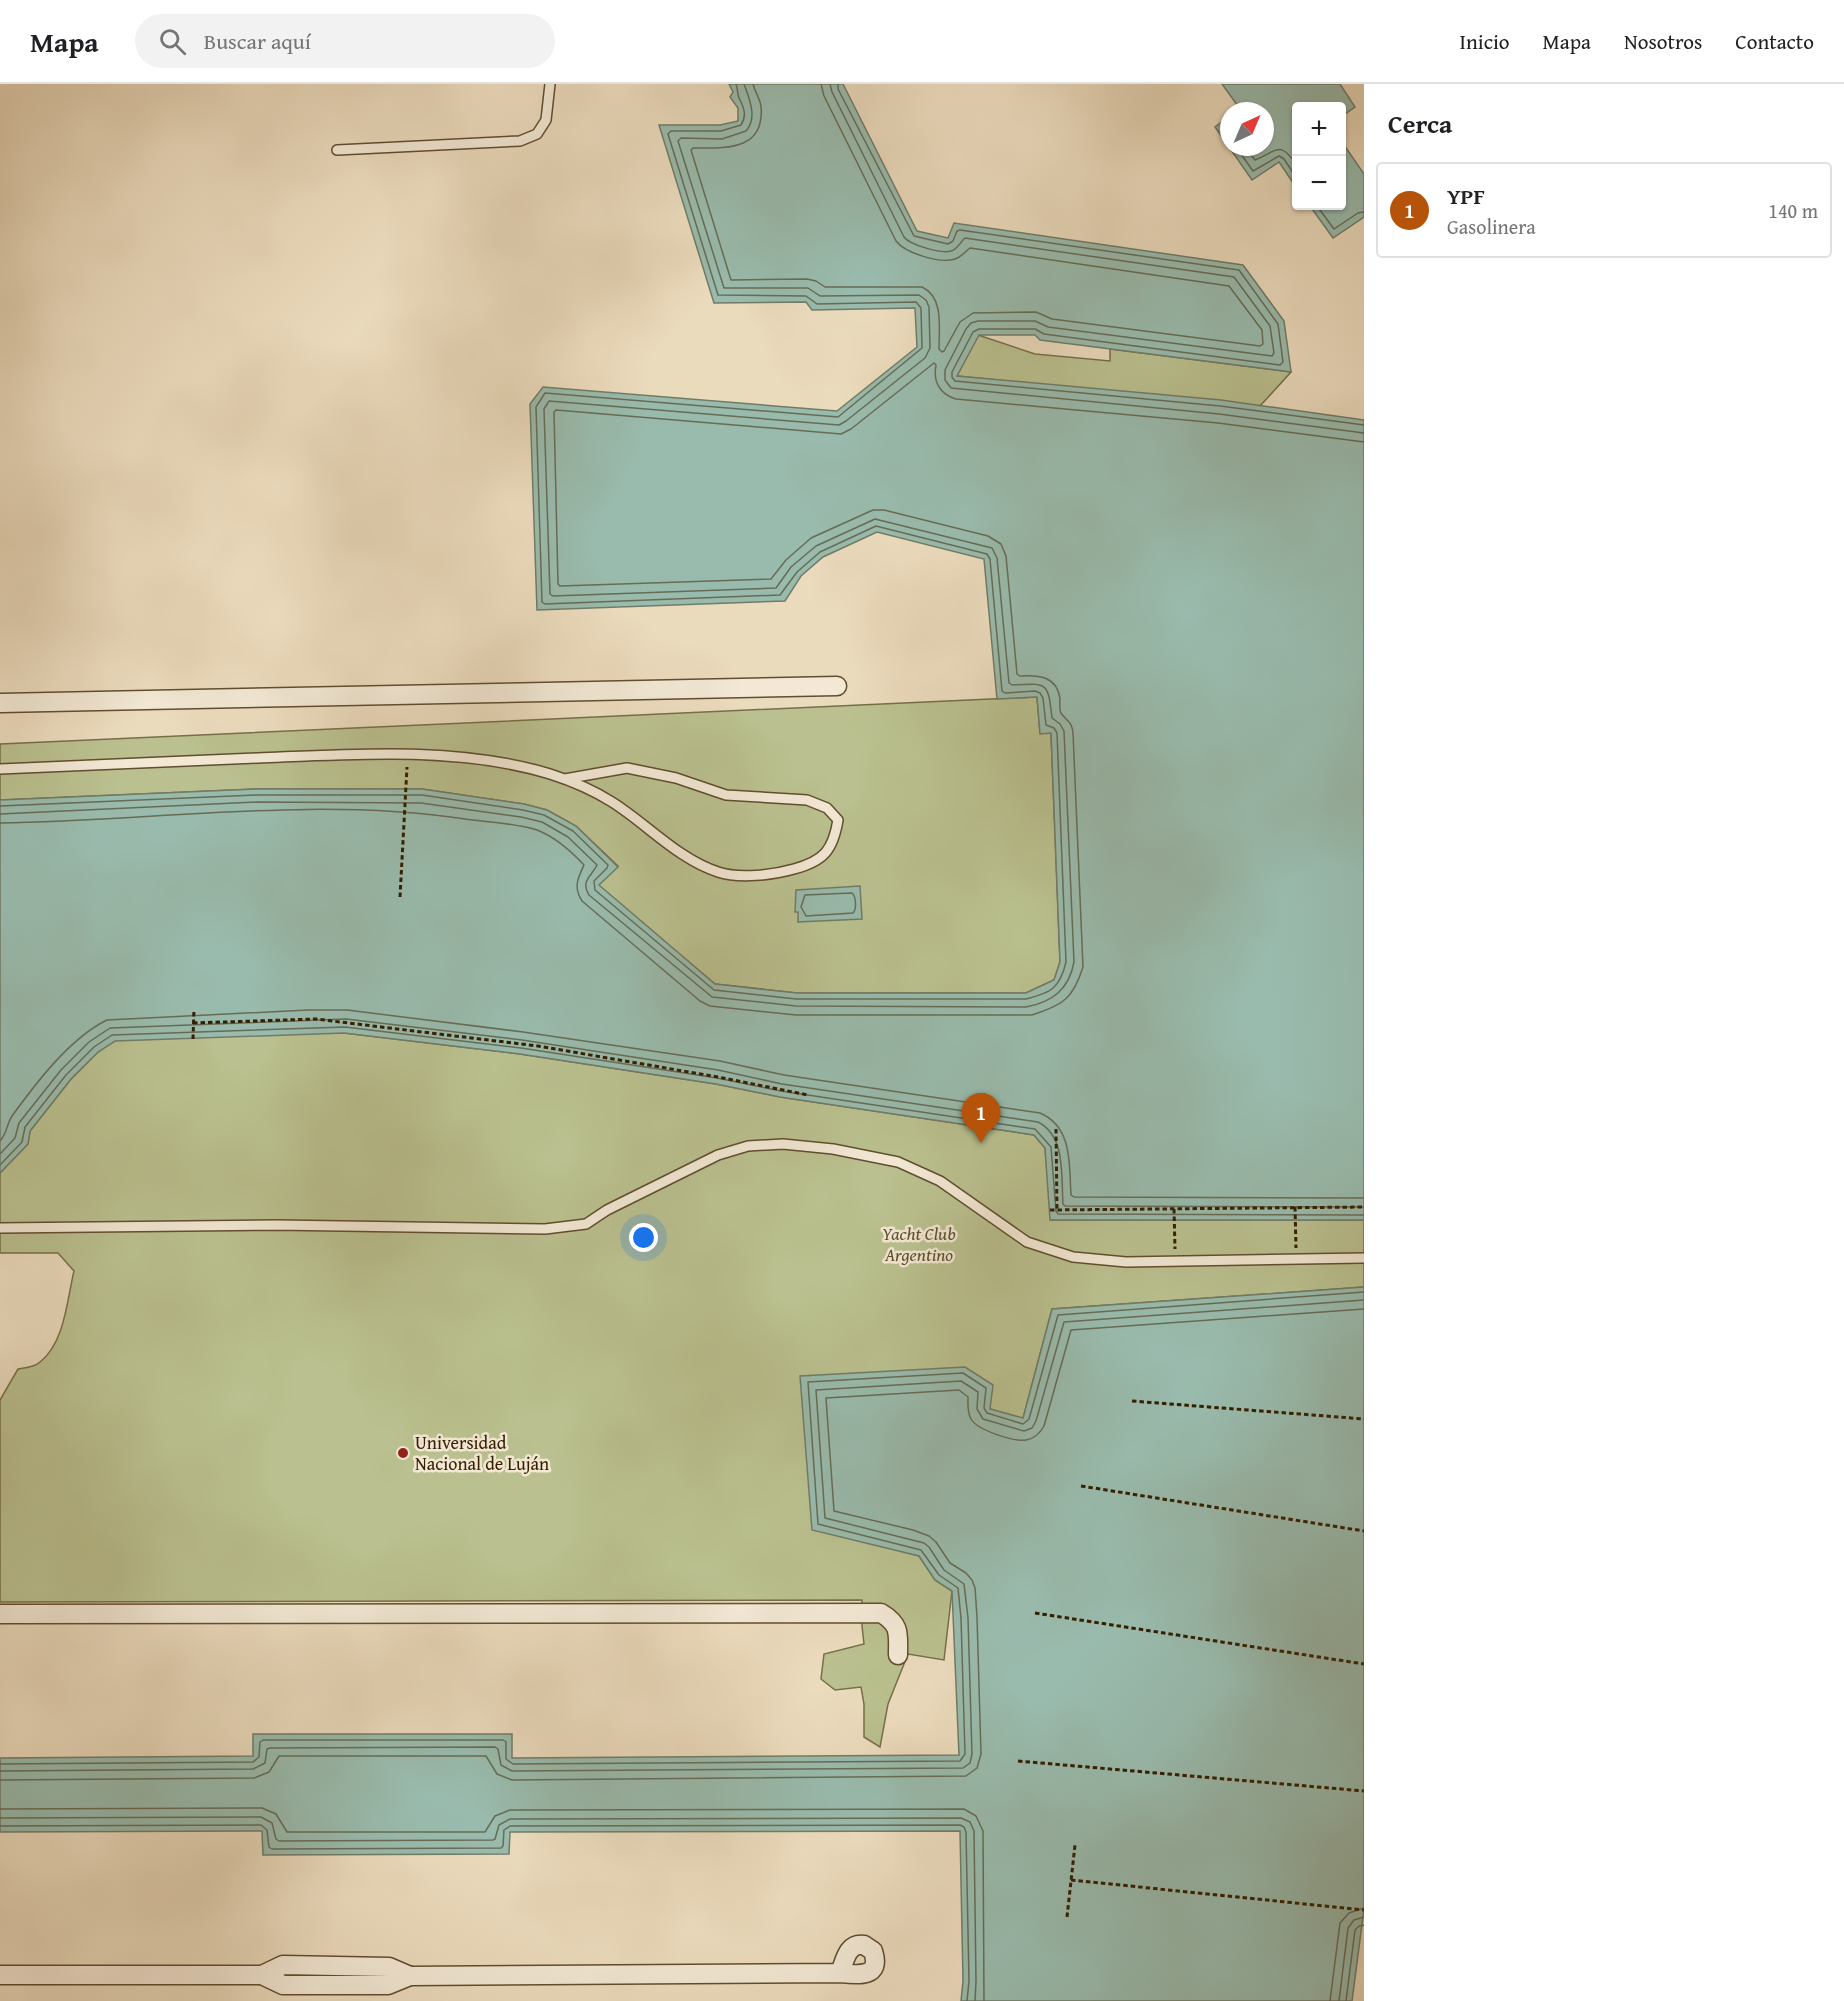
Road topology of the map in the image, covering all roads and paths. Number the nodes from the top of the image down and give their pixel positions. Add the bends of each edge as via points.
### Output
1 (550, 84) edge
2 (338, 150) dead end
3 (837, 686) dead end
4 (0, 703) edge
5 (407, 756) junction
6 (0, 769) edge
7 (566, 779) junction
8 (399, 897) dead end
9 (194, 1009) dead end
10 (193, 1023) junction
11 (193, 1039) dead end
12 (808, 1095) dead end
13 (1056, 1129) dead end
14 (1295, 1207) junction
15 (1364, 1207) edge
16 (1174, 1209) junction
17 (1050, 1210) dead end
18 (1057, 1210) junction
19 (0, 1228) edge
20 (1364, 1258) edge
21 (1296, 1259) junction
22 (1176, 1261) junction
23 (1132, 1401) dead end
24 (1364, 1419) edge
25 (1081, 1486) dead end
26 (1364, 1531) edge
27 (1035, 1613) dead end
28 (0, 1614) edge
29 (898, 1655) dead end
30 (1364, 1664) edge
31 (1018, 1761) dead end
32 (1364, 1791) edge
33 (1075, 1845) dead end
34 (1071, 1880) junction
35 (1364, 1910) edge
36 (1067, 1917) dead end
37 (840, 1973) dead end
38 (0, 1975) edge

1 - 2 lane via 546,120 537,134 519,141
3 - 4 street
5 - 6 lane via 348,754
5 - 7 lane via 487,759
5 - 8 path
7 - 7 lane via 613,802 681,853 720,873 774,874 801,867 820,859 834,841 838,820 827,808 807,800 726,795 676,778 627,768
9 - 10 path
10 - 11 path
10 - 12 path via 316,1019 538,1046
13 - 18 path
14 - 15 path
14 - 16 path
14 - 21 path
16 - 18 path
16 - 22 path
17 - 18 path
19 - 22 lane via 275,1225 545,1229 586,1224 718,1155 748,1146 783,1144 898,1162 940,1180 1010,1232 1052,1251 1098,1261
20 - 21 lane
21 - 22 lane
23 - 24 path
25 - 26 path
27 - 30 path
28 - 29 street via 881,1613 897,1628
31 - 32 path
33 - 34 path
34 - 35 path
34 - 36 path
37 - 38 street via 410,1976 389,1967 283,1965 262,1975

